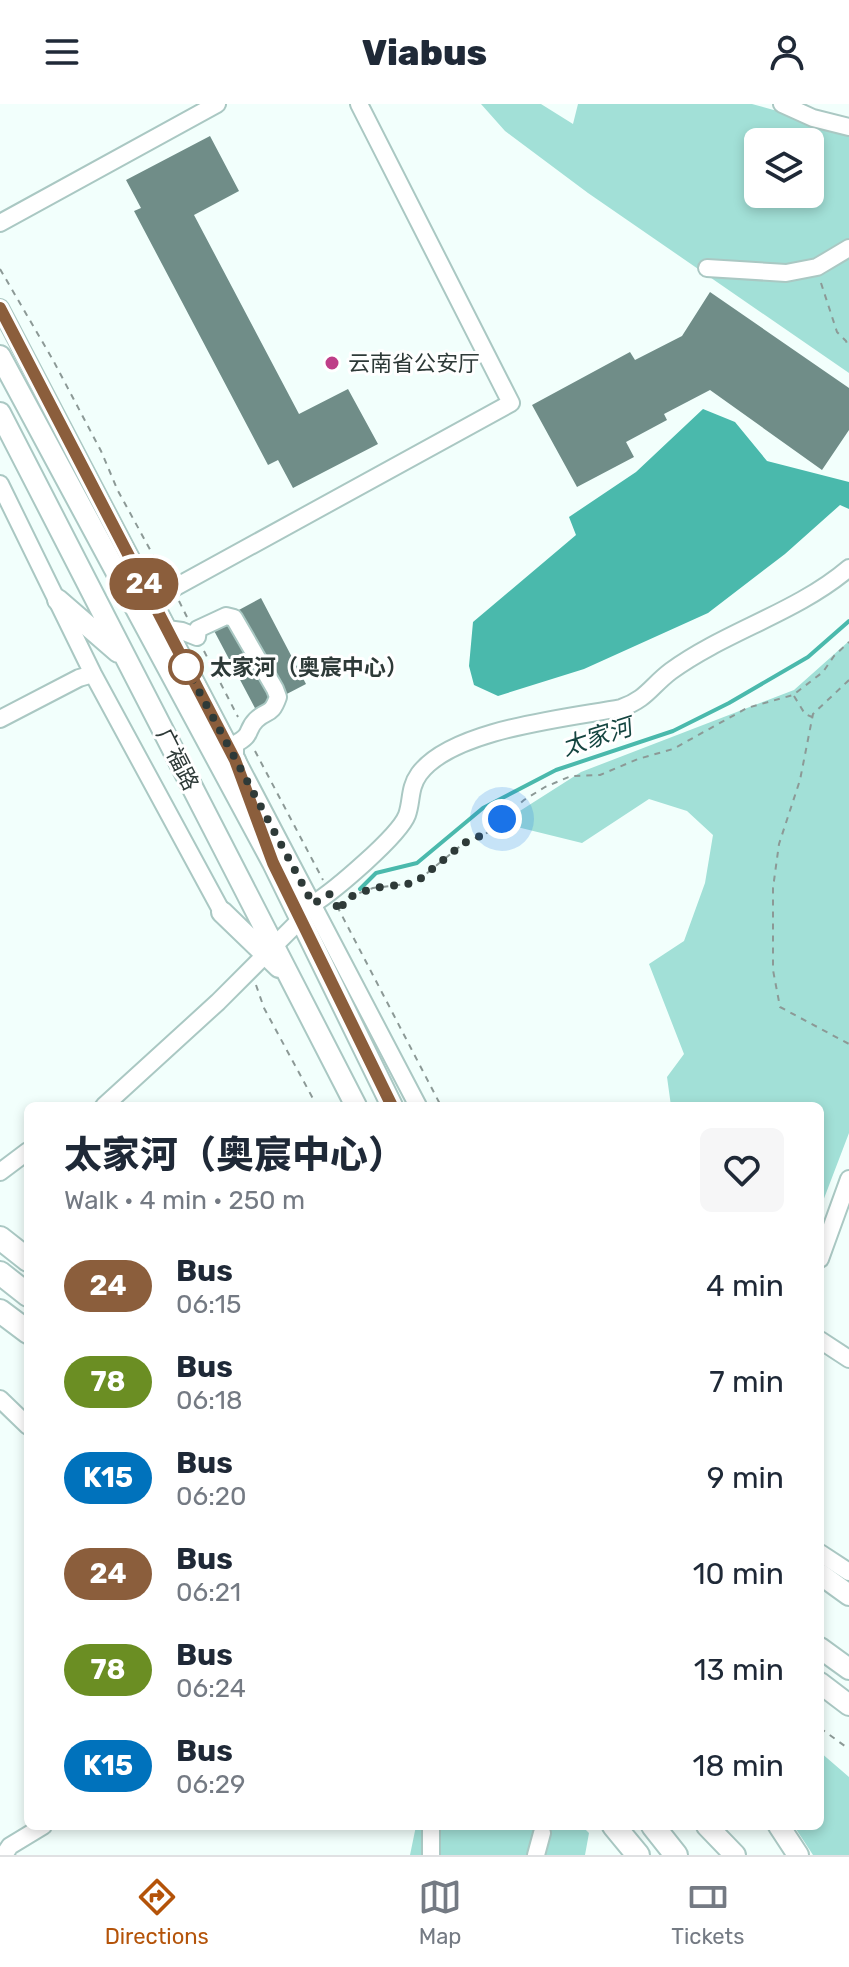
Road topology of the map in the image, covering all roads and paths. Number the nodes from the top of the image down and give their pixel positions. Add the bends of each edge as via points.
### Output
1 (217, 104) edge
2 (359, 104) edge
3 (782, 104) edge
4 (849, 127) edge
5 (0, 223) edge
6 (849, 248) edge
7 (817, 267) junction
8 (707, 268) dead end
9 (0, 269) edge
10 (0, 308) edge
11 (849, 348) edge
12 (0, 356) edge
13 (0, 413) edge
14 (0, 484) edge
15 (849, 568) edge
16 (173, 590) junction
17 (58, 600) junction
18 (152, 600) junction
19 (167, 629) junction
20 (197, 637) junction
21 (849, 642) edge
22 (127, 660) junction
23 (93, 674) junction
24 (849, 680) edge
25 (793, 695) junction
26 (812, 717) junction
27 (0, 719) edge
28 (248, 737) junction
29 (235, 760) junction
30 (273, 863) junction
31 (330, 894) junction
32 (222, 912) joint
33 (307, 912) junction
34 (340, 912) junction
35 (270, 950) junction
36 (250, 971) junction
37 (849, 1044) edge
38 (380, 1083) junction
39 (108, 1102) edge
40 (315, 1102) edge
41 (354, 1102) edge
42 (390, 1102) edge
43 (399, 1102) edge
44 (416, 1102) edge
45 (439, 1102) edge
46 (24, 1154) edge
47 (0, 1172) edge
48 (849, 1179) edge
49 (0, 1238) edge
50 (824, 1248) edge
51 (24, 1257) edge
52 (0, 1273) edge
53 (24, 1292) edge
54 (0, 1311) edge
55 (24, 1329) edge
56 (824, 1343) edge
57 (849, 1359) edge
58 (0, 1399) edge
59 (24, 1422) edge
60 (824, 1556) edge
61 (849, 1572) edge
62 (824, 1577) edge
63 (849, 1595) edge
64 (824, 1651) edge
65 (849, 1669) edge
66 (824, 1686) edge
67 (849, 1705) edge
68 (824, 1731) edge
69 (849, 1749) edge
70 (36, 1830) edge
71 (431, 1830) edge
72 (617, 1830) edge
73 (656, 1830) edge
74 (711, 1830) edge
75 (782, 1830) edge
76 (542, 1833) dead end
77 (4, 1855) edge
78 (431, 1855) edge
79 (536, 1855) edge
80 (638, 1855) edge
81 (676, 1855) edge
82 (735, 1855) edge
83 (798, 1855) edge

1 - 5 street
2 - 16 street via 511,403
3 - 4 street
6 - 7 street
7 - 8 street via 786,273
7 - 11 path via 827,310
9 - 16 path
10 - 18 street
12 - 30 main road, 广福路
13 - 22 main road, 广福路
14 - 17 street
15 - 31 street via 670,672 638,702 485,735 439,755 419,774 397,830
16 - 18 street
16 - 20 path
17 - 22 main road
17 - 23 street
18 - 19 street
19 - 20 street
19 - 29 street
20 - 28 path
20 - 28 street via 198,629 226,616 234,618 275,689 275,706 256,720
21 - 25 path
22 - 35 main road, 广福路
23 - 27 street
23 - 32 street
24 - 26 path
25 - 26 path
25 - 34 path via 747,708 673,749 600,775 571,776 545,787 496,829 464,843 415,883 373,888 345,899
26 - 37 path via 774,870 773,970 780,1007
28 - 29 street via 235,744
28 - 31 path
29 - 30 main road
29 - 33 street
30 - 33 main road, 广福路
31 - 33 street
31 - 34 path
32 - 35 main road
33 - 35 street
33 - 38 main road, 广福路
33 - 44 street
34 - 45 path
35 - 36 street
35 - 41 main road, 广福路 via 292,980
36 - 39 street
36 - 40 path
38 - 42 main road, 广福路
38 - 43 main road
46 - 47 street
48 - 50 street
49 - 51 highway
52 - 53 highway
54 - 55 highway
56 - 57 street
58 - 59 street
60 - 61 street
62 - 63 main road
64 - 65 main road
66 - 67 main road
68 - 69 path
70 - 77 street
71 - 78 street
72 - 80 highway
73 - 81 highway
74 - 82 main road
75 - 83 main road
76 - 79 street

